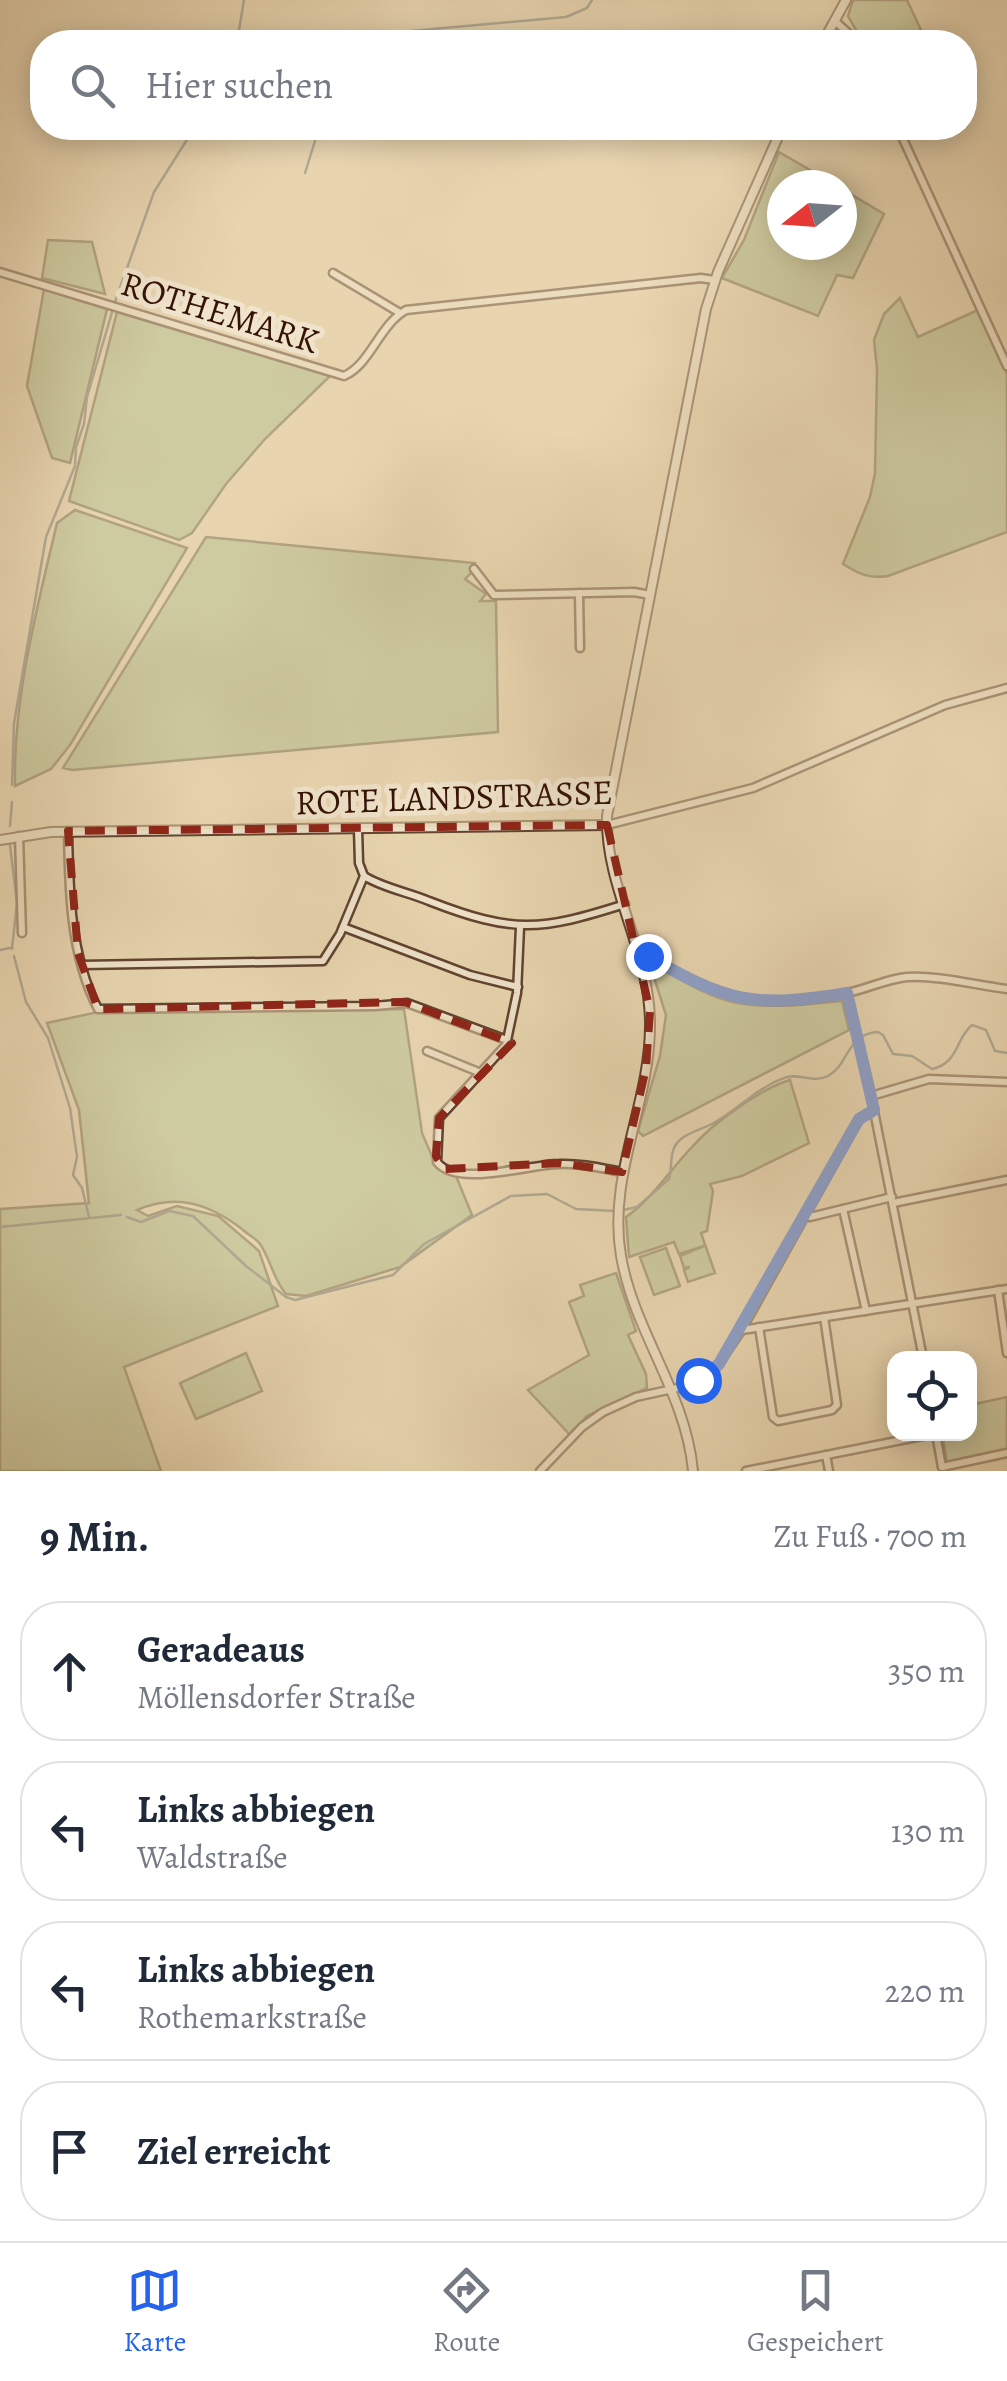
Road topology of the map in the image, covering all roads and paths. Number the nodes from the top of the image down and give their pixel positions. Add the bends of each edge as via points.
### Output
1 (846, 0) edge
2 (835, 20) junction
3 (830, 30) edge
4 (845, 30) edge
5 (777, 140) edge
6 (903, 140) edge
7 (0, 272) edge
8 (333, 273) dead end
9 (714, 280) junction
10 (400, 312) junction
11 (1007, 366) edge
12 (474, 569) dead end
13 (579, 593) junction
14 (650, 595) junction
15 (580, 648) dead end
16 (1007, 688) edge
17 (607, 825) junction
18 (358, 829) junction
19 (68, 832) junction
20 (19, 835) junction
21 (0, 840) edge
22 (364, 876) junction
23 (625, 904) junction
24 (342, 927) junction
25 (520, 927) junction
26 (22, 933) dead end
27 (648, 956) dead end
28 (82, 965) junction
29 (518, 987) junction
30 (1007, 989) edge
31 (847, 993) junction
32 (507, 1040) junction
33 (426, 1051) dead end
34 (481, 1074) junction
35 (1007, 1082) edge
36 (871, 1096) junction
37 (874, 1110) junction
38 (622, 1172) junction
39 (1007, 1180) edge
40 (893, 1200) junction
41 (843, 1209) junction
42 (804, 1215) junction
43 (1002, 1290) edge
44 (914, 1304) junction
45 (866, 1310) junction
46 (824, 1317) junction
47 (759, 1327) junction
48 (740, 1330) junction
49 (922, 1351) edge
50 (1007, 1353) edge
51 (672, 1388) junction
52 (898, 1441) edge
53 (936, 1441) edge
54 (1007, 1453) edge
55 (826, 1455) junction
56 (943, 1469) edge
57 (540, 1471) edge
58 (693, 1471) edge
59 (746, 1471) edge
60 (829, 1471) edge

1 - 2 street
2 - 3 street
2 - 4 street
5 - 9 street
6 - 11 street
7 - 10 street, ROTHEMARK via 344,376
8 - 10 street, ROTHEMARK
9 - 10 street
9 - 14 street
12 - 13 street via 494,596
13 - 14 street
13 - 15 street
14 - 17 street
16 - 17 street, ROTE LANDSTRASSE via 954,701 753,788
17 - 18 street, ROTE LANDSTRASSE
17 - 23 street
18 - 19 street, ROTE LANDSTRASSE
18 - 22 street
19 - 20 street, ROTE LANDSTRASSE
19 - 28 street via 69,891
20 - 21 street, ROTE LANDSTRASSE
20 - 26 street
22 - 24 street
22 - 25 street
23 - 25 street via 571,921
23 - 38 street via 650,1023
24 - 28 street via 320,962
24 - 29 street
25 - 29 street
27 - 31 street via 695,984 741,999
28 - 32 street via 98,1008 402,1002
29 - 32 street
30 - 31 street via 911,977
31 - 36 street
32 - 34 street
33 - 34 street
34 - 38 street via 437,1122 437,1162 444,1170 506,1172 560,1164
35 - 36 street via 929,1079
36 - 37 street
37 - 40 street
37 - 42 street via 859,1119
38 - 51 street via 620,1250 630,1292
39 - 40 street
40 - 41 street
40 - 44 street
41 - 42 street
41 - 45 street
42 - 48 street
43 - 44 street
43 - 50 street
44 - 45 street
44 - 49 street
45 - 46 street
46 - 47 street
46 - 47 street via 837,1405 778,1421
47 - 48 street
48 - 51 street via 713,1372
51 - 57 street via 603,1412
51 - 58 street
52 - 55 street
53 - 56 street
54 - 56 street
55 - 59 street
55 - 60 street

